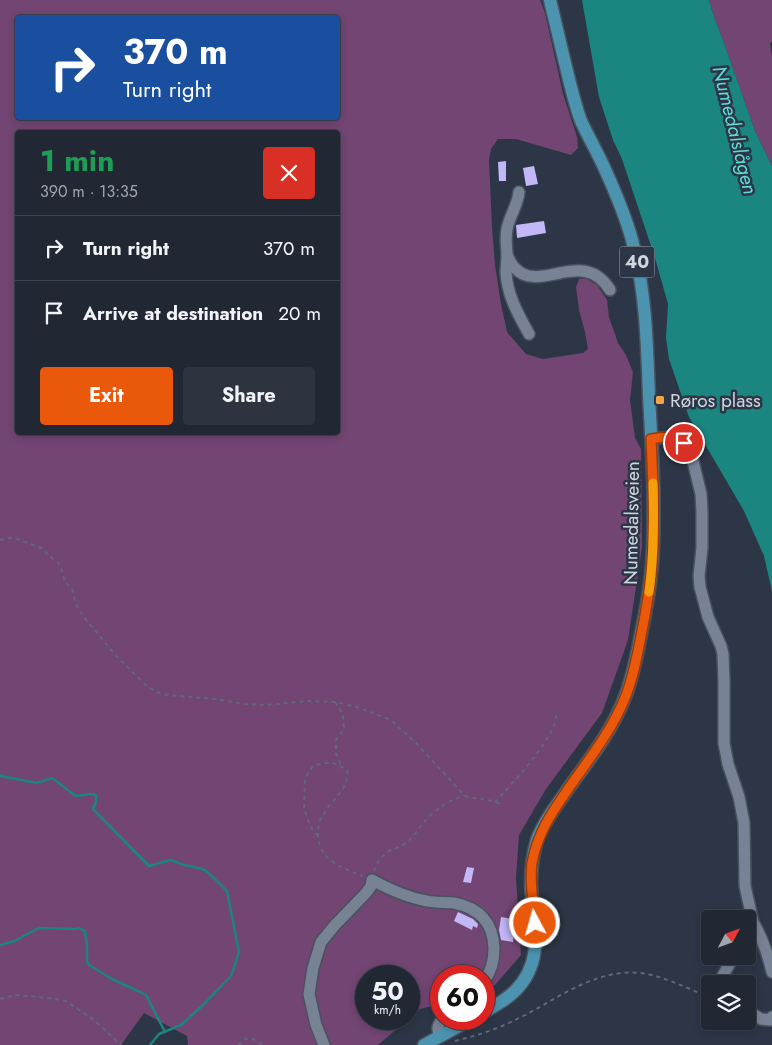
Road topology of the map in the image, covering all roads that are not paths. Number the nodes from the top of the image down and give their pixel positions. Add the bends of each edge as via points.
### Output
1 (550, 0) edge
2 (519, 192) dead end
3 (507, 254) junction
4 (610, 290) dead end
5 (529, 334) dead end
6 (651, 439) junction
7 (750, 910) edge
8 (756, 929) edge
9 (492, 965) edge
10 (772, 972) edge
11 (495, 1005) edge
12 (756, 1016) edge
13 (772, 1017) edge
14 (437, 1030) edge
15 (451, 1030) edge
16 (440, 1036) junction
17 (324, 1045) edge
18 (424, 1045) edge

1 - 6 main road, Numedalsveien / 40 via 577,109 618,200 638,262 645,323
2 - 3 street via 507,227
3 - 4 street via 521,274 542,277 581,271 598,277
3 - 5 street via 507,284
6 - 7 street via 670,437 684,443 693,461 701,494 700,587 723,654 724,744 744,823 745,886
6 - 11 main road, Numedalsveien / 40 via 652,564 632,678 609,730 538,837 531,883 536,933 533,960 517,989
8 - 10 street
9 - 17 street via 493,940 489,925 480,914 466,906 424,900 372,880 366,894 321,942 313,968 309,994
12 - 13 street via 770,1020
14 - 16 street
15 - 16 main road
16 - 18 main road

